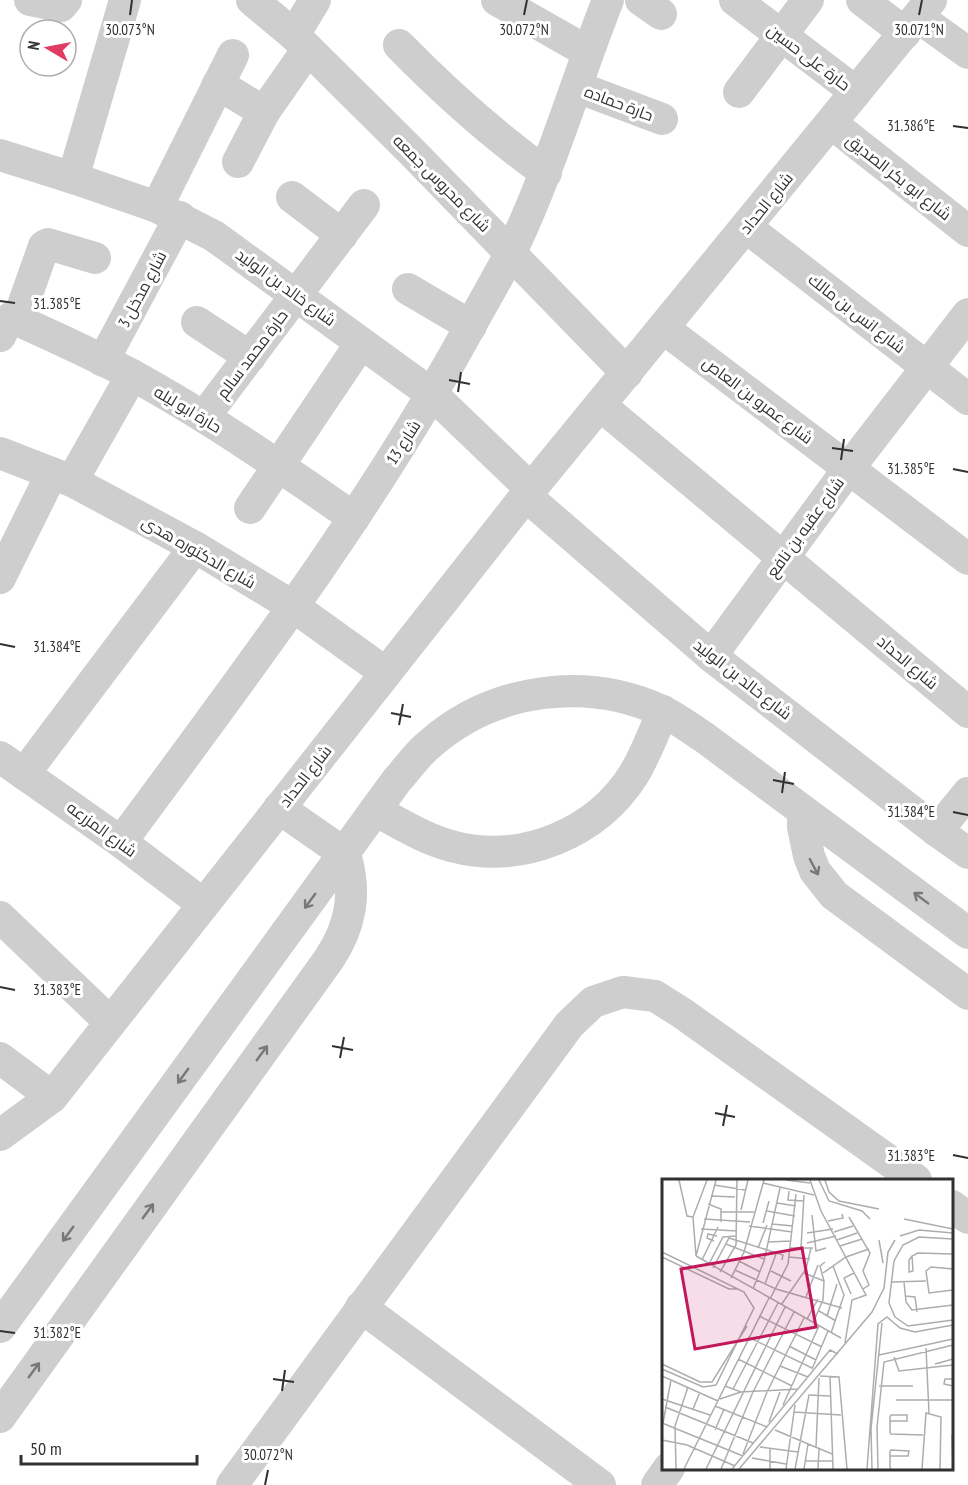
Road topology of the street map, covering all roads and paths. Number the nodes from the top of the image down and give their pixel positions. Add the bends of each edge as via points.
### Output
1 (30, 0) edge
2 (66, 0) edge
3 (125, 0) edge
4 (252, 0) edge
5 (315, 0) edge
6 (497, 0) edge
7 (608, 0) edge
8 (735, 0) edge
9 (808, 0) edge
10 (862, 0) edge
11 (918, 16) edge
12 (781, 36) junction
13 (301, 42) junction
14 (399, 45) dead end
15 (588, 52) junction
16 (968, 53) edge
17 (233, 55) dead end
18 (218, 84) junction
19 (577, 87) junction
20 (739, 92) dead end
21 (856, 92) junction
22 (264, 112) junction
23 (662, 119) dead end
24 (831, 123) junction
25 (0, 156) edge
26 (238, 162) dead end
27 (546, 173) junction
28 (73, 178) junction
29 (292, 197) dead end
30 (364, 205) dead end
31 (169, 212) junction
32 (746, 227) junction
33 (968, 231) edge
34 (342, 235) junction
35 (510, 253) junction
36 (95, 258) dead end
37 (408, 289) dead end
38 (297, 295) junction
39 (968, 314) edge
40 (197, 322) dead end
41 (471, 326) junction
42 (6, 327) edge
43 (663, 328) junction
44 (361, 343) junction
45 (250, 357) junction
46 (104, 361) junction
47 (928, 368) junction
48 (627, 373) junction
49 (132, 375) junction
50 (433, 395) junction
51 (968, 399) edge
52 (600, 405) junction
53 (204, 417) junction
54 (0, 453) edge
55 (279, 465) junction
56 (849, 468) junction
57 (62, 477) junction
58 (528, 492) junction
59 (250, 508) dead end
60 (354, 518) junction
61 (195, 547) junction
62 (783, 558) junction
63 (968, 560) edge
64 (0, 578) edge
65 (294, 607) junction
66 (711, 656) junction
67 (386, 673) junction
68 (663, 711) junction
69 (968, 712) edge
70 (12, 765) edge
71 (968, 792) edge
72 (279, 808) junction
73 (375, 810) junction
74 (804, 811) junction
75 (937, 831) junction
76 (121, 842) junction
77 (968, 853) edge
78 (345, 854) junction
79 (203, 904) junction
80 (0, 917) edge
81 (968, 933) edge
82 (968, 994) edge
83 (110, 1022) junction
84 (0, 1058) edge
85 (52, 1097) junction
86 (0, 1135) edge
87 (915, 1179) edge
88 (953, 1207) edge
89 (968, 1218) edge
90 (361, 1307) junction
91 (0, 1327) edge
92 (0, 1417) edge
93 (668, 1470) edge
94 (232, 1485) edge
95 (600, 1485) edge
96 (657, 1485) edge

1 - 2 street via 62,6
3 - 28 street
4 - 13 street, شارع محروس جمعه
5 - 13 street
6 - 15 street
7 - 15 street, شارع 13
8 - 12 street, حارة على حسين
9 - 12 street
10 - 11 street
11 - 16 street
11 - 21 street, شارع الحداد
12 - 20 street
12 - 21 street, حارة على حسين
13 - 22 street
13 - 35 street, شارع محروس جمعه
14 - 27 street via 468,112
15 - 19 street, شارع 13
17 - 18 street, شارع مدخل 3
18 - 22 street
18 - 31 street, شارع مدخل 3
19 - 23 street, حارة حماده
19 - 27 street, شارع 13
21 - 24 street, شارع الحداد
22 - 26 street
24 - 32 street, شارع الحداد
24 - 33 street, شارع ابو بكر الصديق
25 - 28 street, شارع خالد بن الوليد
27 - 35 street, شارع 13
28 - 31 street, شارع خالد بن الوليد
29 - 34 street
30 - 34 street, حارة محمد سالم
31 - 38 street, شارع خالد بن الوليد via 214,236
31 - 46 street, شارع مدخل 3
32 - 43 street, شارع الحداد
32 - 47 street, شارع انس بن مالك
34 - 38 street, حارة محمد سالم
35 - 41 street, شارع 13
35 - 48 street, شارع محروس جمعه
36 - 42 street via 44,246 21,311
37 - 41 street
38 - 44 street, شارع خالد بن الوليد
38 - 45 street, حارة محمد سالم
39 - 47 street, شارع عقبه بن نافع
40 - 45 street
41 - 50 street, شارع 13
42 - 46 street, حارة ابو ليله
43 - 48 street, شارع الحداد
43 - 56 street, شارع عمرو بن العاص
44 - 50 street, شارع خالد بن الوليد
44 - 55 street
45 - 53 street, حارة محمد سالم
46 - 49 street, حارة ابو ليله
47 - 51 street, شارع انس بن مالك
47 - 56 street, شارع عقبه بن نافع
48 - 52 street, شارع الحداد
49 - 53 street, حارة ابو ليله
49 - 57 street
50 - 58 street, شارع خالد بن الوليد
50 - 60 street, شارع 13
52 - 58 street, شارع الحداد
52 - 62 street, شارع الحداد
53 - 55 street, حارة ابو ليله
54 - 57 street, شارع الدكتوره هدى
55 - 59 street
55 - 60 street, حارة ابو ليله
56 - 62 street, شارع عقبه بن نافع
56 - 63 street, شارع عمرو بن العاص
57 - 61 street, شارع الدكتوره هدى
57 - 64 street
58 - 66 street, شارع خالد بن الوليد
58 - 67 street, شارع الحداد
60 - 65 street, شارع 13
61 - 65 street, شارع الدكتوره هدى
61 - 70 street
62 - 66 street, شارع عقبه بن نافع
62 - 69 street, شارع الحداد
65 - 67 street, شارع الدكتوره هدى
65 - 76 street, شارع 13
66 - 75 street, شارع خالد بن الوليد
67 - 72 street, شارع الحداد
68 - 73 street via 616,695 567,690 518,697 471,715 430,743
68 - 73 street via 645,753 620,794 584,825 541,845 498,852 455,847
68 - 74 street
70 - 76 street, شارع المزرعه
71 - 75 street
72 - 78 street
72 - 79 street, شارع الحداد
73 - 78 street
81 -> 74 street
74 -> 82 street via 809,856 815,871 834,894
75 - 77 street, شارع خالد بن الوليد
76 - 79 street, شارع المزرعه
78 -> 91 street
92 -> 78 street via 338,946 352,901
79 - 83 street, شارع الحداد
80 - 83 street
83 - 85 street, شارع الحداد
84 - 85 street
85 - 86 street, شارع الحداد
87 - 90 street via 682,1013 655,996 623,992 592,1002 569,1025
88 - 89 street
90 - 94 street
90 - 95 street
93 - 96 street

